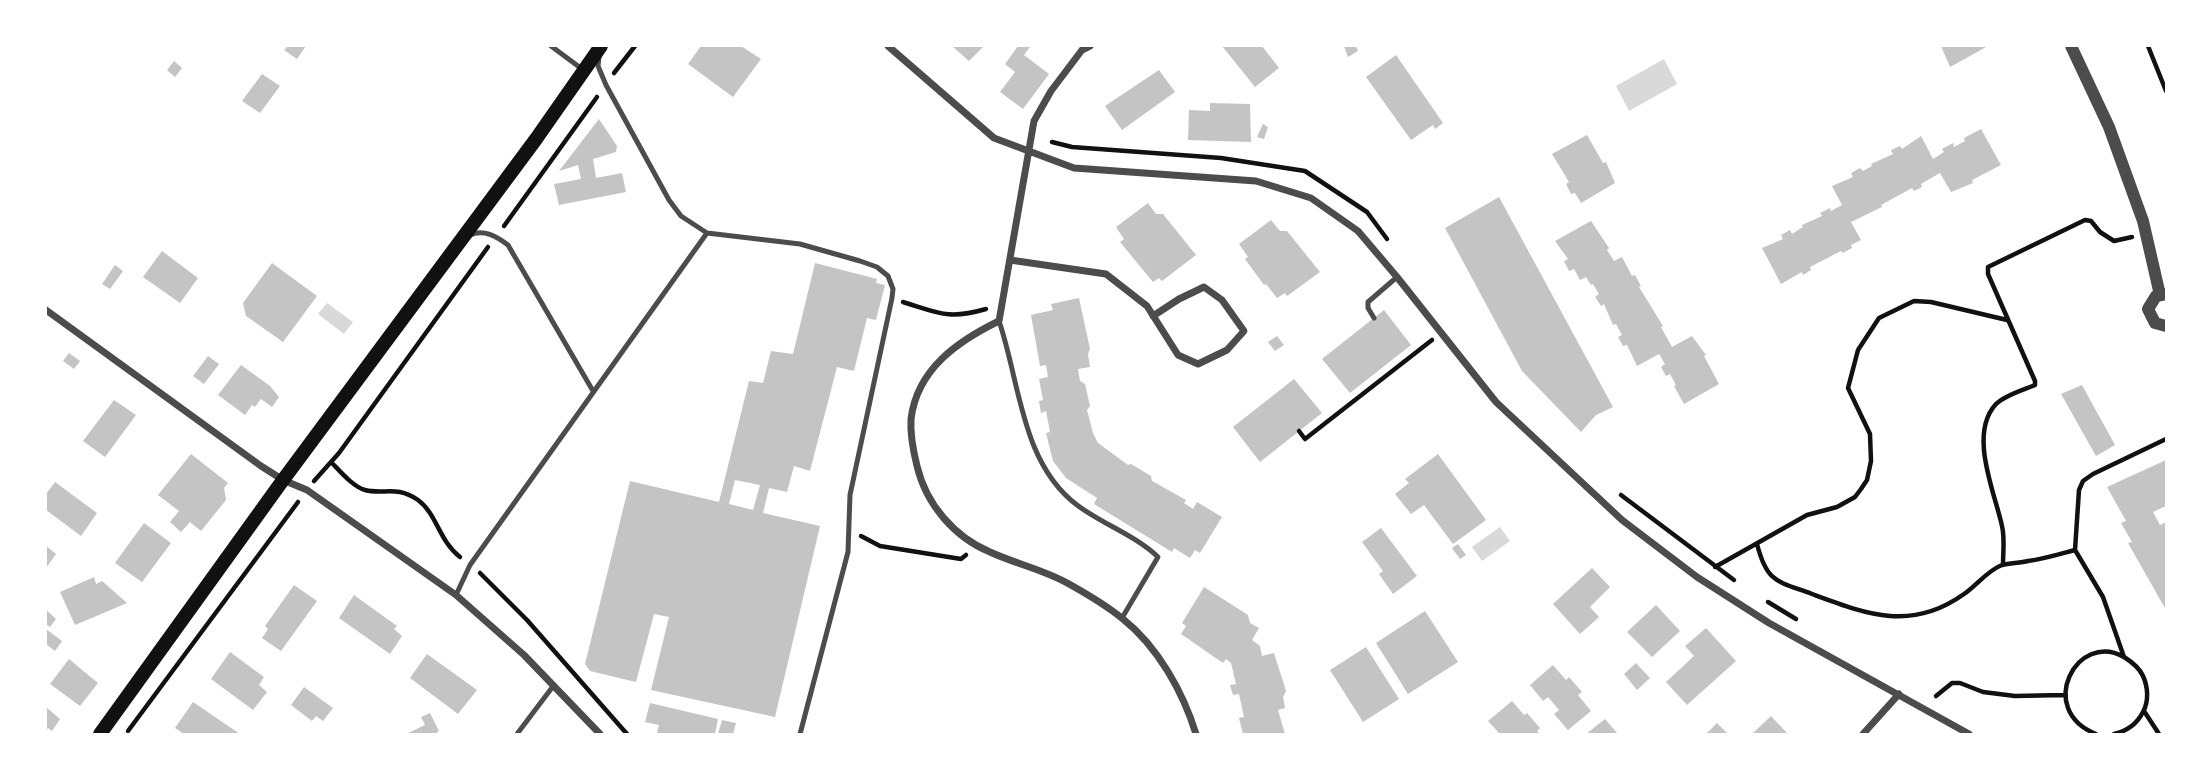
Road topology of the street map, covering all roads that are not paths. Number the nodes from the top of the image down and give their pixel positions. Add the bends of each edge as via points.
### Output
1 (551, 46) edge
2 (601, 46) edge
3 (888, 46) edge
4 (1090, 46) edge
5 (2071, 46) edge
6 (1079, 48) edge
7 (583, 71) junction
8 (1029, 150) junction
9 (707, 233) junction
10 (463, 238) junction
11 (1010, 260) junction
12 (1397, 277) junction
13 (2163, 294) edge
14 (46, 310) edge
15 (1153, 316) junction
16 (1374, 318) dead end
17 (999, 321) junction
18 (2166, 326) edge
19 (593, 391) junction
20 (283, 480) junction
21 (456, 596) junction
22 (1122, 618) junction
23 (554, 684) junction
24 (1899, 694) junction
25 (100, 734) edge
26 (517, 734) edge
27 (600, 734) edge
28 (800, 734) edge
29 (1196, 734) edge
30 (1863, 734) edge
31 (1969, 734) edge

1 - 7 lane
2 - 7 main road
2 - 9 lane via 598,66 642,154 681,216
3 - 8 street via 994,138
4 - 6 street
5 - 13 street via 2109,127
6 - 8 street via 1034,121
7 - 10 main road
8 - 11 street
8 - 12 street via 1074,168 1256,181 1311,198 1358,231
9 - 19 lane
9 - 28 lane via 800,244 860,261 888,276 893,289 850,495 848,552
10 - 19 lane via 478,232 508,245
10 - 20 main road
11 - 15 street via 1106,274
11 - 17 street
12 - 16 lane via 1368,302
12 - 24 street via 1496,402 1622,520 1769,624
13 - 18 street via 2149,304 2149,315 2154,323
14 - 20 street
15 - 15 street via 1204,287 1222,300 1244,331 1227,350 1198,364 1178,355
17 - 22 lane via 1028,432 1051,482 1076,505 1158,557
17 - 22 street via 968,336 940,359 924,381 912,410 910,437 923,488 938,512 975,544 1069,583
19 - 21 lane via 470,565
20 - 21 street via 307,490
20 - 25 main road
21 - 23 street
22 - 29 street via 1141,635 1171,678
23 - 26 lane
23 - 27 street
24 - 30 street
24 - 31 street

